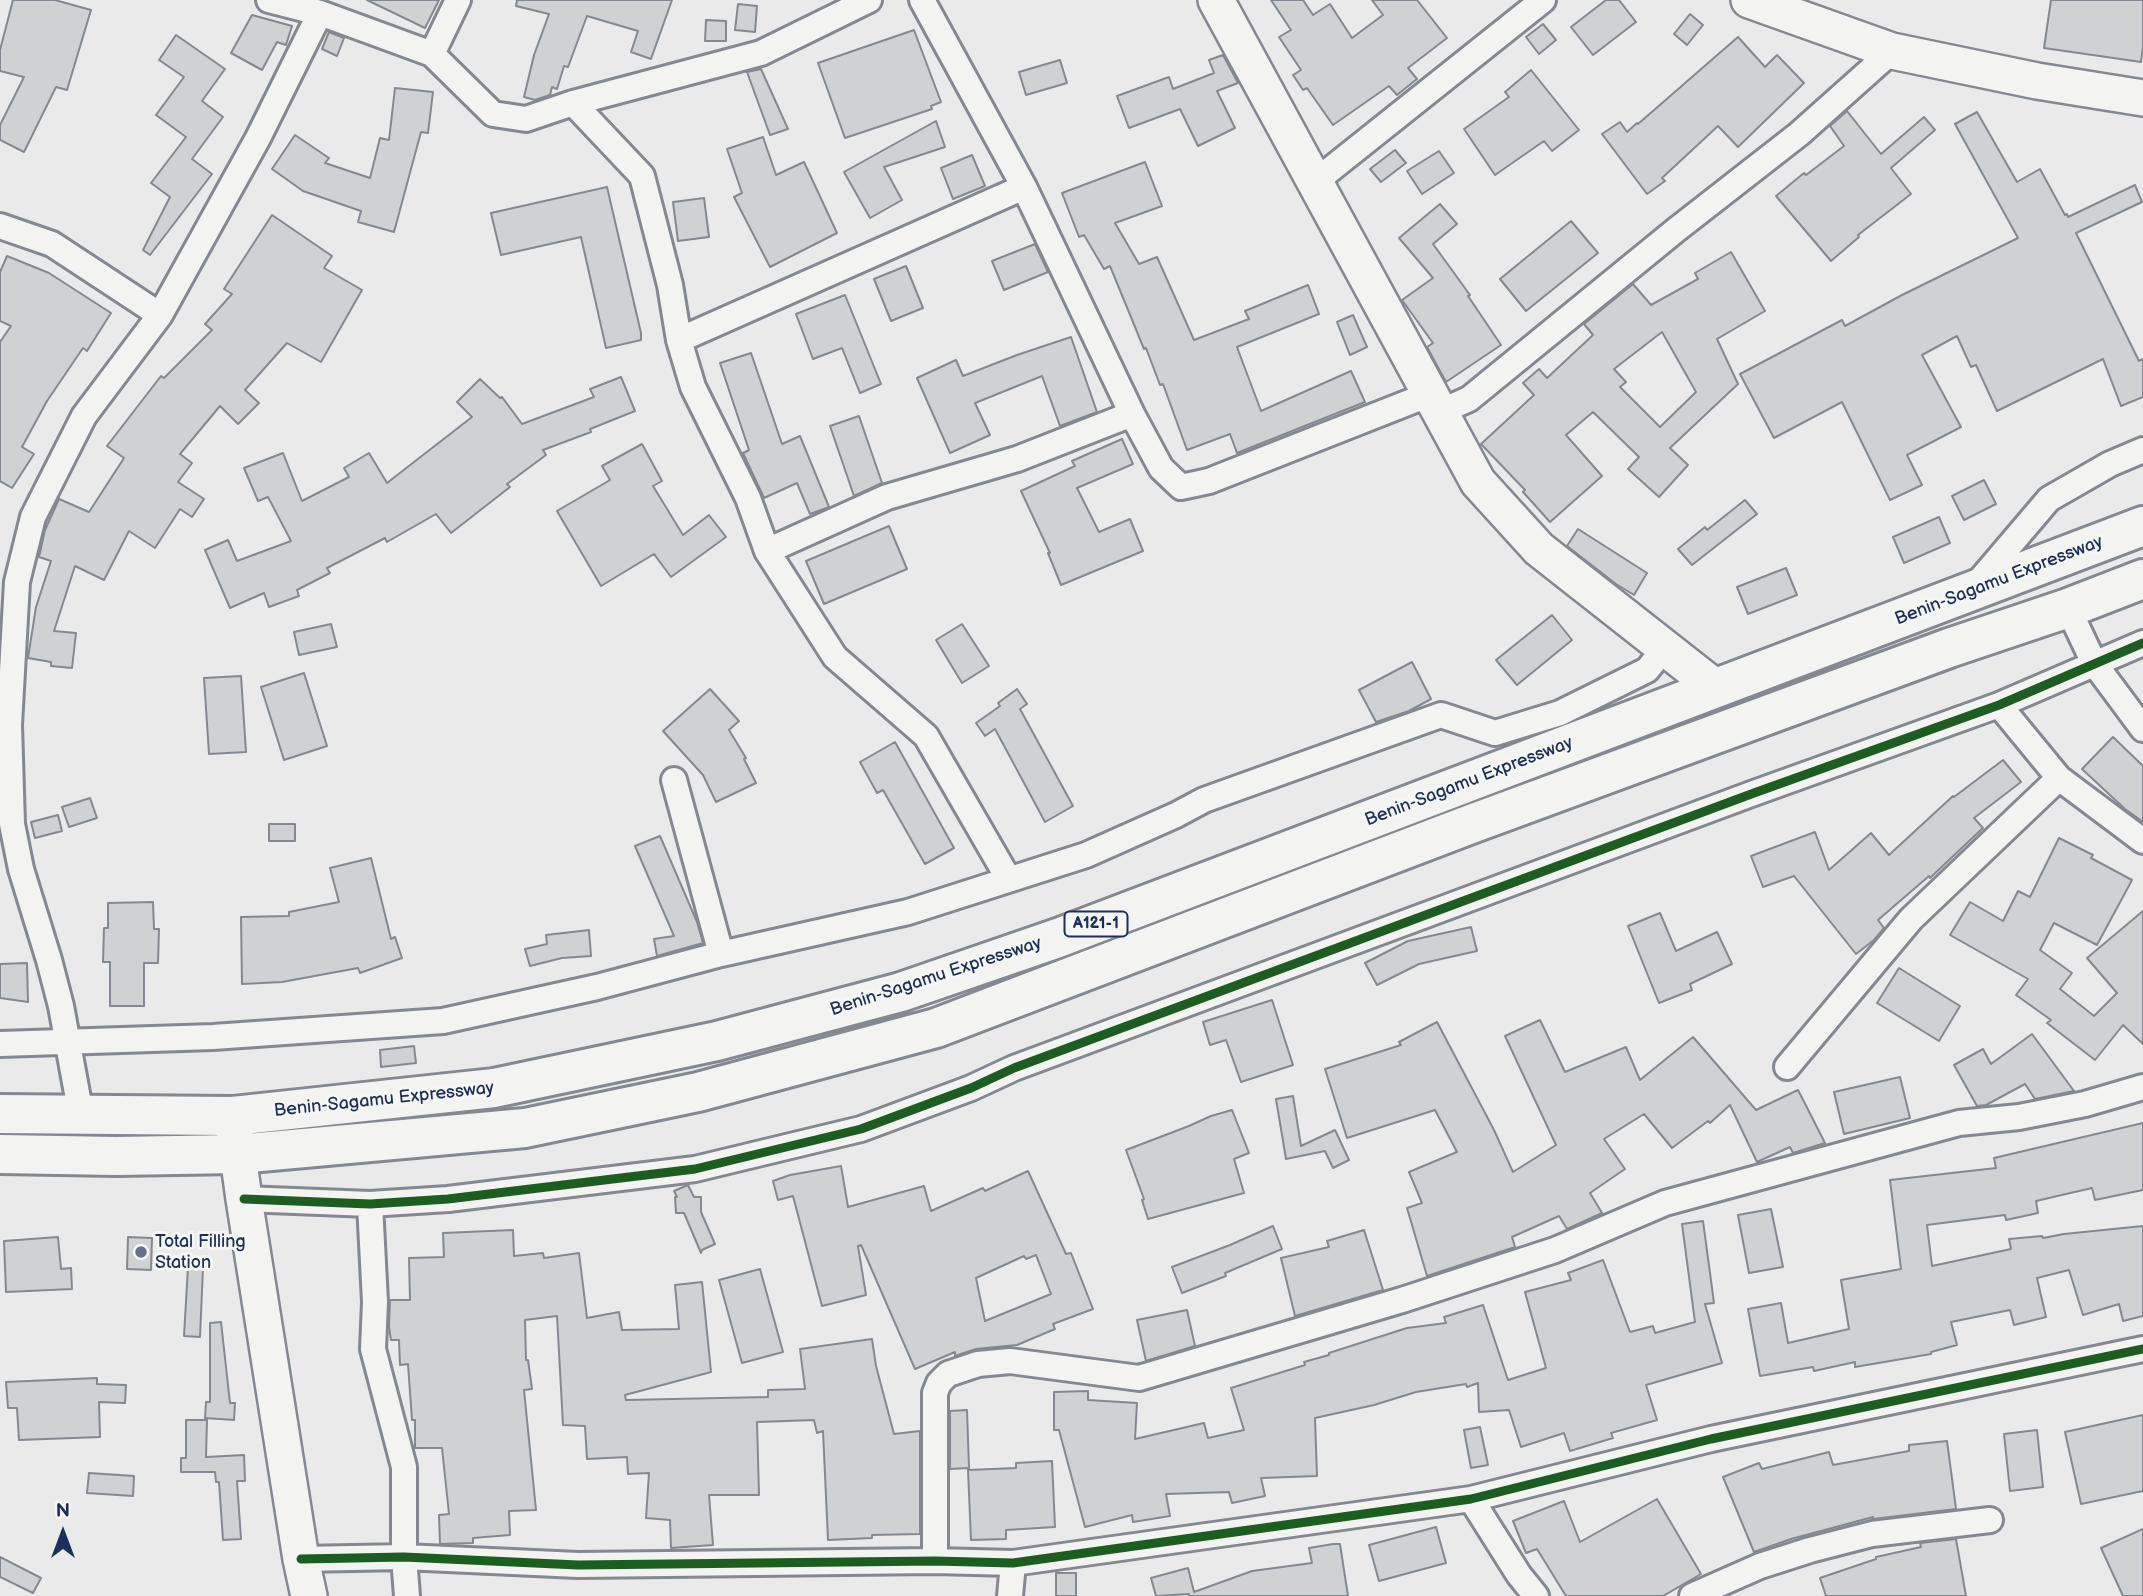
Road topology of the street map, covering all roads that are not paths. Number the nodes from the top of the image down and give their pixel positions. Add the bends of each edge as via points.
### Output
1 (269, 0) edge
2 (458, 0) edge
3 (869, 0) edge
4 (922, 0) edge
5 (1216, 0) edge
6 (1543, 0) edge
7 (1749, 0) edge
8 (320, 13) junction
9 (1892, 51) junction
10 (432, 54) junction
11 (2143, 98) edge
12 (573, 103) junction
13 (1315, 181) junction
14 (1024, 187) junction
15 (0, 226) edge
16 (160, 315) junction
17 (679, 340) junction
18 (1435, 403) junction
19 (1132, 414) junction
20 (2143, 450) edge
21 (2143, 526) edge
22 (767, 551) junction
23 (2143, 579) edge
24 (1969, 592) junction
25 (1933, 606) junction
26 (2068, 608) junction
27 (2143, 643) edge
28 (1665, 648) junction
29 (1950, 648) junction
30 (2094, 663) junction
31 (1716, 688) junction
32 (1999, 705) junction
33 (2143, 729) edge
34 (2059, 778) junction
35 (674, 780) dead end
36 (2143, 841) edge
37 (1008, 878) junction
38 (721, 954) junction
39 (67, 1040) junction
40 (0, 1044) edge
41 (1787, 1067) dead end
42 (2143, 1087) edge
43 (0, 1114) edge
44 (81, 1115) junction
45 (223, 1117) junction
46 (0, 1154) edge
47 (227, 1155) junction
48 (244, 1199) junction
49 (370, 1204) junction
50 (2143, 1349) edge
51 (1471, 1499) junction
52 (1990, 1520) dead end
53 (404, 1557) junction
54 (301, 1559) junction
55 (935, 1561) junction
56 (1013, 1563) junction
57 (284, 1596) edge
58 (309, 1596) edge
59 (407, 1596) edge
60 (1010, 1596) edge
61 (1536, 1596) edge
62 (1692, 1596) edge

1 - 8 street
2 - 10 street
3 - 12 street via 761,53
4 - 14 street
5 - 13 street
6 - 13 street
7 - 9 street
8 - 10 street
8 - 16 street via 258,138
9 - 11 street
9 - 18 street via 1800,134 1469,399
10 - 12 street via 493,114 526,119
12 - 17 street via 642,176
13 - 18 street
14 - 17 street
14 - 19 street
15 - 16 street via 52,244
16 - 39 street via 84,416 33,517 17,582 9,725 12,824
17 - 22 street via 693,387 748,498
18 - 19 street via 1181,487 1161,468
18 - 28 street via 1478,482 1539,549
19 - 22 street via 1017,459 887,497
20 - 24 street via 2049,499
21 - 24 highway, Benin-Sagamu Expressway / A121-1
22 - 37 street via 835,657 926,736
23 - 26 highway, A121-1
24 - 25 highway, Benin-Sagamu Expressway / A121-1
25 - 29 highway
25 - 31 highway, Benin-Sagamu Expressway / A121-1
26 - 29 highway, A121-1
26 - 30 street
27 - 30 street
28 - 31 street
28 - 37 street via 1647,670 1560,713 1495,733 1441,715 1204,800 1086,855
29 - 47 highway, A121-1 via 936,1028 698,1092 525,1128
30 - 32 street
30 - 33 street
31 - 45 highway, Benin-Sagamu Expressway / A121-1 via 1058,938 901,992 718,1041 494,1088
32 - 34 street
32 - 49 street via 1013,1068 861,1129 695,1170
34 - 36 street
34 - 41 street via 1911,919
35 - 38 street
37 - 38 street via 908,912
38 - 39 street via 443,1021 213,1037
39 - 40 street
39 - 44 street
42 - 55 street via 2072,1107 1959,1123 1665,1203 1555,1250 1139,1378 1010,1361 978,1364 948,1374 935,1393
43 - 44 highway, Benin-Sagamu Expressway / A121-1
44 - 45 highway, Benin-Sagamu Expressway / A121-1
45 - 47 street
46 - 47 highway, A121-1
47 - 48 street
47 - 57 street
48 - 49 street
48 - 54 street
49 - 53 street via 373,1349 404,1467
50 - 51 street via 1712,1439
51 - 56 street
51 - 61 street
52 - 62 street via 1872,1534 1760,1566
53 - 54 street
53 - 55 street via 578,1565
53 - 59 street
54 - 58 street
55 - 56 street
56 - 60 street

